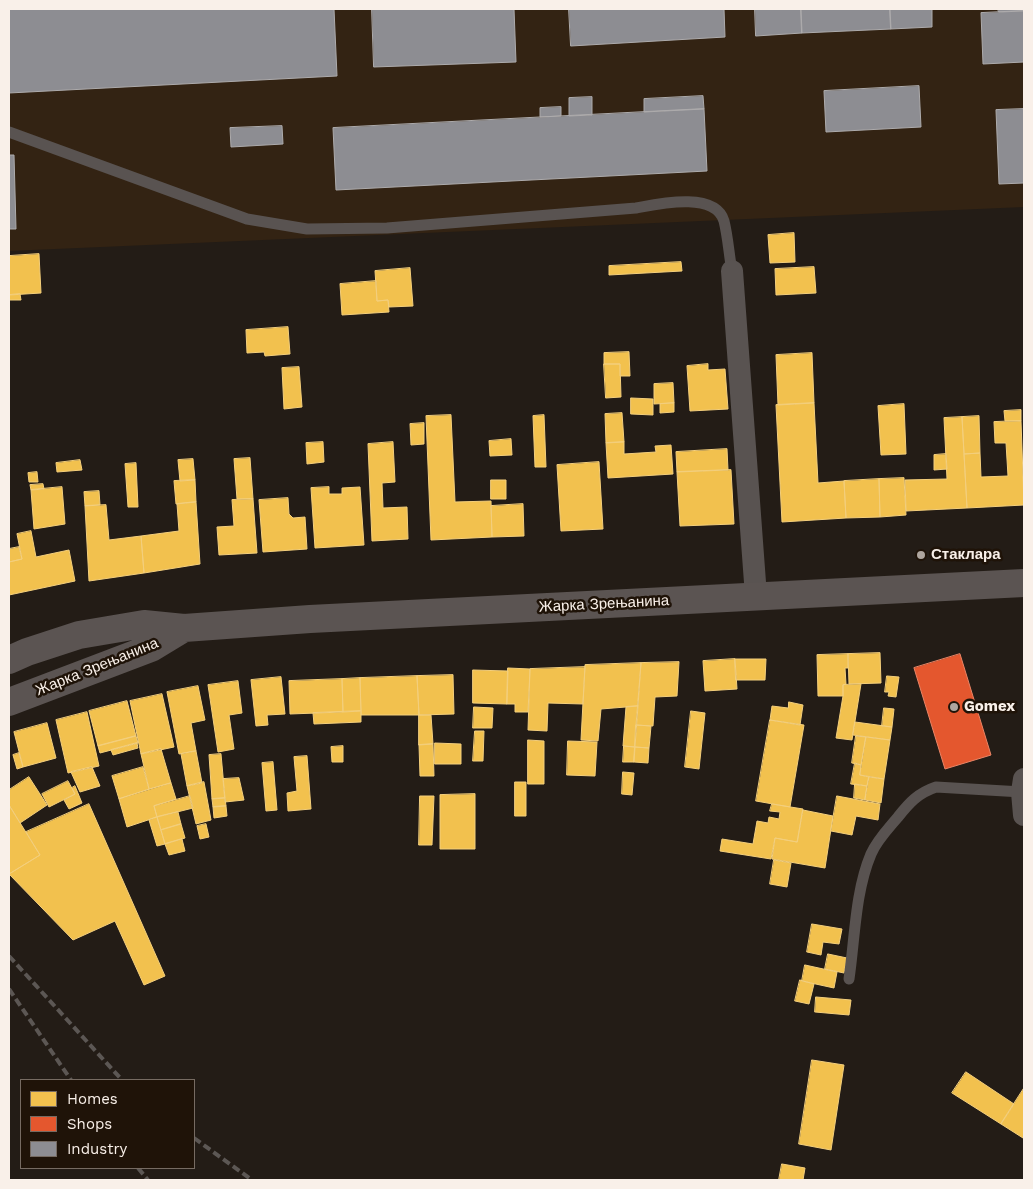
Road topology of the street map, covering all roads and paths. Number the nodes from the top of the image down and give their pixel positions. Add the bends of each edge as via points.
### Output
1 (9, 132) edge
2 (732, 271) joint
3 (1024, 583) edge
4 (756, 596) junction
5 (184, 628) junction
6 (9, 660) edge
7 (9, 702) edge
8 (1023, 786) edge
9 (1024, 815) edge
10 (849, 978) dead end

1 - 2 lane via 247,219 306,229 388,228 636,208 672,202 703,203 719,213 723,220
2 - 4 street
3 - 4 street, Жарка Зрењанина
4 - 5 street, Жарка Зрењанина
5 - 6 street, Жарка Зрењанина via 144,624 79,635
5 - 7 street, Жарка Зрењанина via 151,648
8 - 9 street
8 - 10 lane via 936,787 913,799 871,854 862,883

